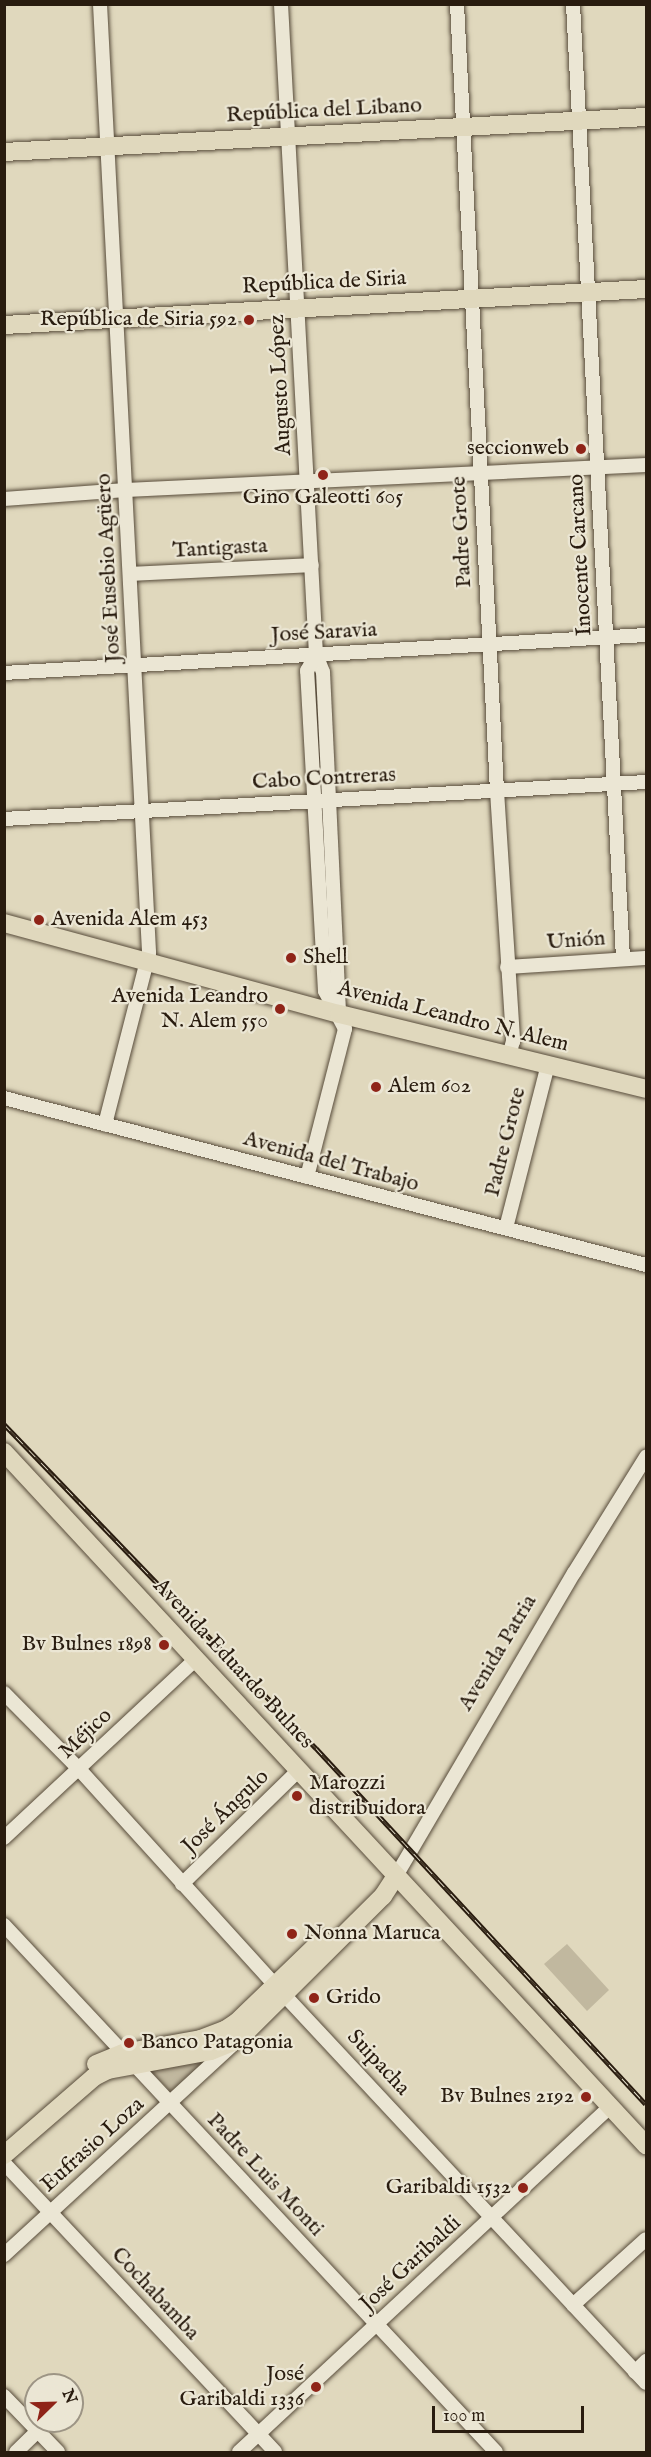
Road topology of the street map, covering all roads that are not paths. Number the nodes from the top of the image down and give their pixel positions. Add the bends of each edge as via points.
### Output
1 (100, 4) edge
2 (281, 4) edge
3 (457, 4) edge
4 (573, 4) edge
5 (646, 117) edge
6 (579, 121) junction
7 (463, 127) junction
8 (289, 137) junction
9 (108, 147) junction
10 (4, 152) edge
11 (646, 289) edge
12 (588, 292) junction
13 (472, 299) junction
14 (298, 308) junction
15 (117, 319) junction
16 (4, 325) edge
17 (646, 465) edge
18 (597, 467) junction
19 (480, 473) junction
20 (307, 481) junction
21 (126, 490) junction
22 (4, 499) edge
23 (312, 565) junction
24 (131, 574) junction
25 (646, 635) edge
26 (606, 638) junction
27 (489, 644) junction
28 (316, 654) junction
29 (135, 665) junction
30 (4, 673) edge
31 (646, 782) edge
32 (614, 784) junction
33 (496, 791) junction
34 (322, 800) junction
35 (143, 811) junction
36 (4, 819) edge
37 (4, 923) edge
38 (646, 958) edge
39 (623, 959) junction
40 (149, 964) junction
41 (507, 967) junction
42 (339, 1014) junction
43 (509, 1056) junction
44 (548, 1065) junction
45 (646, 1089) edge
46 (4, 1098) edge
47 (105, 1124) junction
48 (307, 1177) junction
49 (506, 1228) junction
50 (646, 1265) edge
51 (4, 1452) edge
52 (646, 1457) edge
53 (196, 1659) junction
54 (4, 1693) edge
55 (78, 1769) junction
56 (299, 1770) junction
57 (4, 1838) edge
58 (396, 1876) junction
59 (182, 1884) junction
60 (4, 1925) edge
61 (279, 1989) junction
62 (206, 2052) junction
63 (128, 2059) junction
64 (170, 2104) junction
65 (611, 2106) junction
66 (4, 2141) edge
67 (646, 2145) edge
68 (4, 2155) edge
69 (4, 2163) edge
70 (50, 2212) junction
71 (493, 2217) junction
72 (646, 2239) edge
73 (4, 2255) edge
74 (573, 2305) junction
75 (377, 2325) junction
76 (646, 2361) edge
77 (635, 2372) junction
78 (646, 2383) edge
79 (4, 2396) edge
80 (24, 2417) edge
81 (36, 2433) edge
82 (40, 2433) edge
83 (258, 2434) junction
84 (16, 2452) edge
85 (58, 2452) edge
86 (239, 2452) edge
87 (275, 2452) edge
88 (496, 2452) edge

1 - 9 street, José Eusebio Agüero
2 - 8 street, Augusto López
3 - 7 street, Padre Grote
4 - 6 street, Inocente Carcano
5 - 6 main road, República del Libano
6 - 7 main road, República del Libano
6 - 12 street, Inocente Carcano
7 - 8 main road, República del Libano
7 - 13 street, Padre Grote
8 - 9 main road, República del Libano
8 - 14 street, Augusto López
9 - 10 main road, República del Libano
9 - 15 street, José Eusebio Agüero
11 - 12 main road, República de Siria
12 - 13 main road, República de Siria
12 - 18 street, Inocente Carcano
13 - 14 main road, República de Siria
13 - 19 street, Padre Grote
14 - 15 main road, República de Siria
14 - 20 street, Augusto López
15 - 16 main road, República de Siria
15 - 21 street, José Eusebio Agüero
17 - 18 street
18 - 19 street
18 - 26 street, Inocente Carcano
19 - 20 street
19 - 27 street, Padre Grote
20 - 21 street
20 - 23 street, Augusto López
21 - 22 street
21 - 24 street, José Eusebio Agüero
23 - 24 street, Tantigasta
23 - 28 street, Augusto López
24 - 29 street, José Eusebio Agüero
25 - 26 street, José Saravia
26 - 27 street, José Saravia
26 - 32 street, Inocente Carcano
27 - 28 street, José Saravia
27 - 33 street, Padre Grote
28 - 29 street, José Saravia
28 - 34 street, Augusto López via 307,671
29 - 30 street, José Saravia
29 - 35 street, José Eusebio Agüero
31 - 32 street, Cabo Contreras
32 - 33 street, Cabo Contreras
32 - 39 street, Inocente Carcano
33 - 34 street, Cabo Contreras
33 - 41 street, Padre Grote
34 - 35 street, Cabo Contreras
34 - 42 street, Augusto López via 325,991
35 - 36 street, Cabo Contreras
35 - 40 street, José Eusebio Agüero
37 - 40 main road, Avenida Leandro N. Alem
38 - 39 street, Unión
39 - 41 street, Unión
40 - 42 main road, Avenida Leandro N. Alem
40 - 47 street, José Eusebio Agüero
41 - 43 street, Padre Grote via 513,1041
42 - 43 main road, Avenida Leandro N. Alem
42 - 48 street, Augusto López via 345,1029
43 - 44 main road, Avenida Leandro N. Alem
44 - 45 main road, Avenida Leandro N. Alem
44 - 49 street, Padre Grote
46 - 47 street, Avenida del Trabajo
47 - 48 street, Avenida del Trabajo
48 - 49 street, Avenida del Trabajo
49 - 50 street, Avenida del Trabajo
51 - 53 main road, Avenida Eduardo Bulnes
52 - 58 street, Avenida Patria
53 - 55 street, Méjico
53 - 56 main road, Avenida Eduardo Bulnes
54 - 55 street, Suipacha
55 - 57 street, Méjico
55 - 59 street, Suipacha
56 - 58 main road, Avenida Eduardo Bulnes
56 - 59 street, José Ángulo
58 - 61 main road, Avenida Patria via 383,1896
58 - 65 main road, Avenida Eduardo Bulnes
59 - 61 street, Suipacha
60 - 63 street, Padre Luis Monti
61 - 62 main road, Avenida Patria
61 - 62 main road, Avenida Patria via 247,2031
61 - 71 street, Suipacha
62 - 63 main road, Avenida Patria
62 - 64 street, Eufrasio Loza
63 - 64 street, Padre Luis Monti
63 - 66 main road, Avenida Patria via 95,2065
63 - 68 main road, Avenida Patria via 94,2077
64 - 70 street, Eufrasio Loza
64 - 75 street, Padre Luis Monti
65 - 67 main road, Avenida Eduardo Bulnes
65 - 71 street, José Garibaldi
69 - 70 street, Cochabamba
70 - 73 street, Eufrasio Loza
70 - 83 street, Cochabamba
71 - 74 street, Suipacha
71 - 75 street, José Garibaldi
72 - 74 street
74 - 77 street, Suipacha
75 - 83 street, José Garibaldi
75 - 88 street, Padre Luis Monti
76 - 77 street
77 - 78 street, Suipacha
79 - 80 street
81 - 84 street
82 - 85 street
83 - 86 street, José Garibaldi
83 - 87 street, Cochabamba

